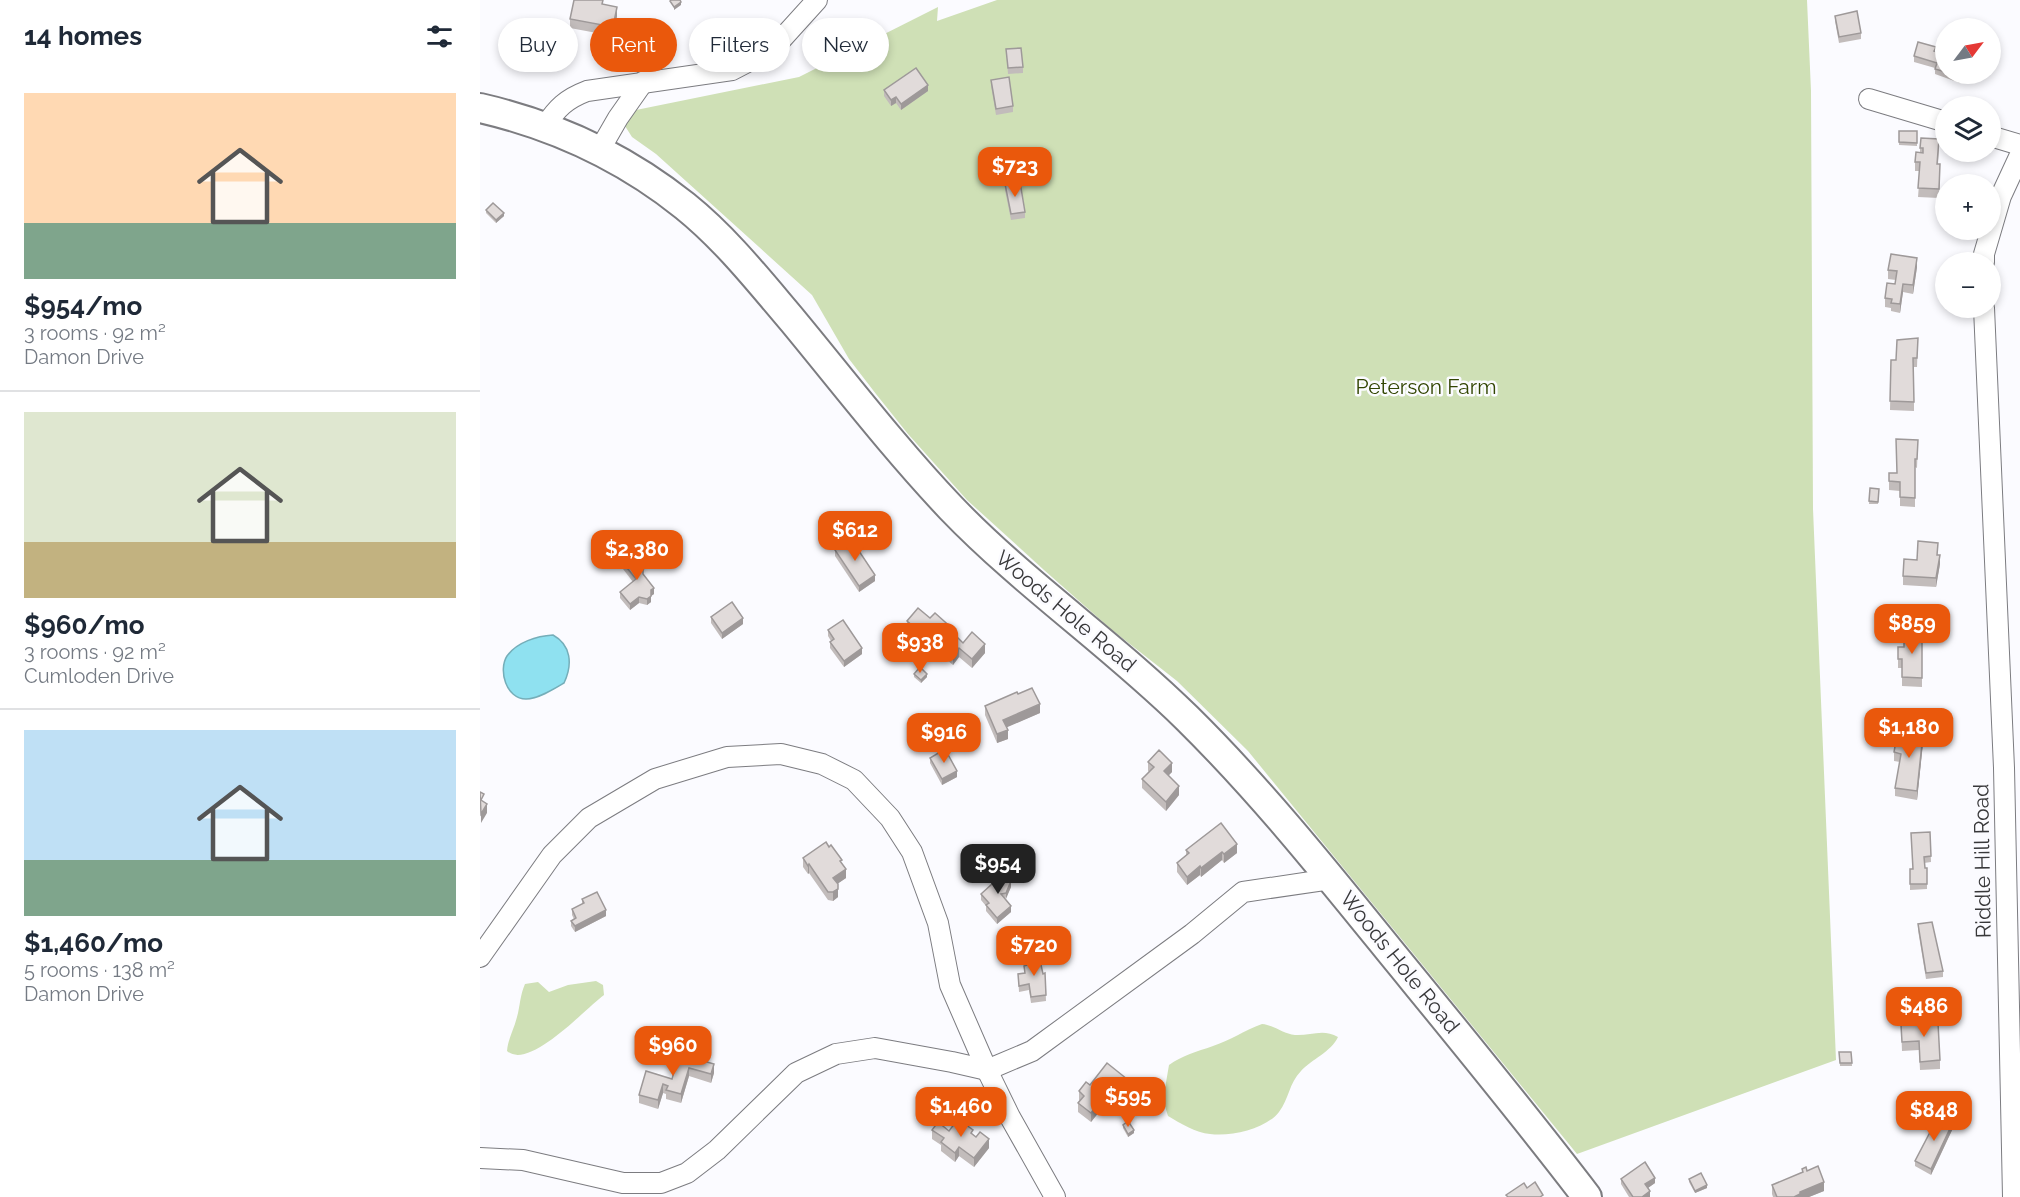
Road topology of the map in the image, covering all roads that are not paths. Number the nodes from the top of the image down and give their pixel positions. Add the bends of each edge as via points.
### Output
1 (817, 0) edge
2 (644, 81) junction
3 (1869, 99) dead end
4 (480, 108) edge
5 (1935, 119) edge
6 (545, 126) junction
7 (2001, 139) edge
8 (2020, 145) edge
9 (599, 151) junction
10 (2020, 155) edge
11 (1985, 252) edge
12 (1984, 318) edge
13 (1331, 879) junction
14 (480, 957) edge
15 (987, 1070) junction
16 (480, 1158) edge
17 (1055, 1197) edge
18 (1587, 1197) edge
19 (2013, 1197) edge

1 - 2 street via 779,42 748,63 716,73
2 - 6 street via 571,97 554,111
2 - 9 street
3 - 5 street
4 - 6 highway, Woods Hole Road
6 - 9 highway, Woods Hole Road
7 - 8 street
9 - 13 highway, Woods Hole Road via 646,178 717,235 952,508 996,553 1134,668 1189,720
10 - 11 street via 2001,196
12 - 19 street, Riddle Hill Road via 2004,768
13 - 15 street via 1243,892 1032,1051
13 - 18 highway, Woods Hole Road
14 - 15 street via 552,855 590,818 655,779 727,757 781,754 822,764 854,780 890,818 912,852 938,923 950,985
15 - 16 street via 875,1048 836,1054 796,1073 717,1150 687,1173 661,1183 623,1183 523,1160
15 - 17 street

